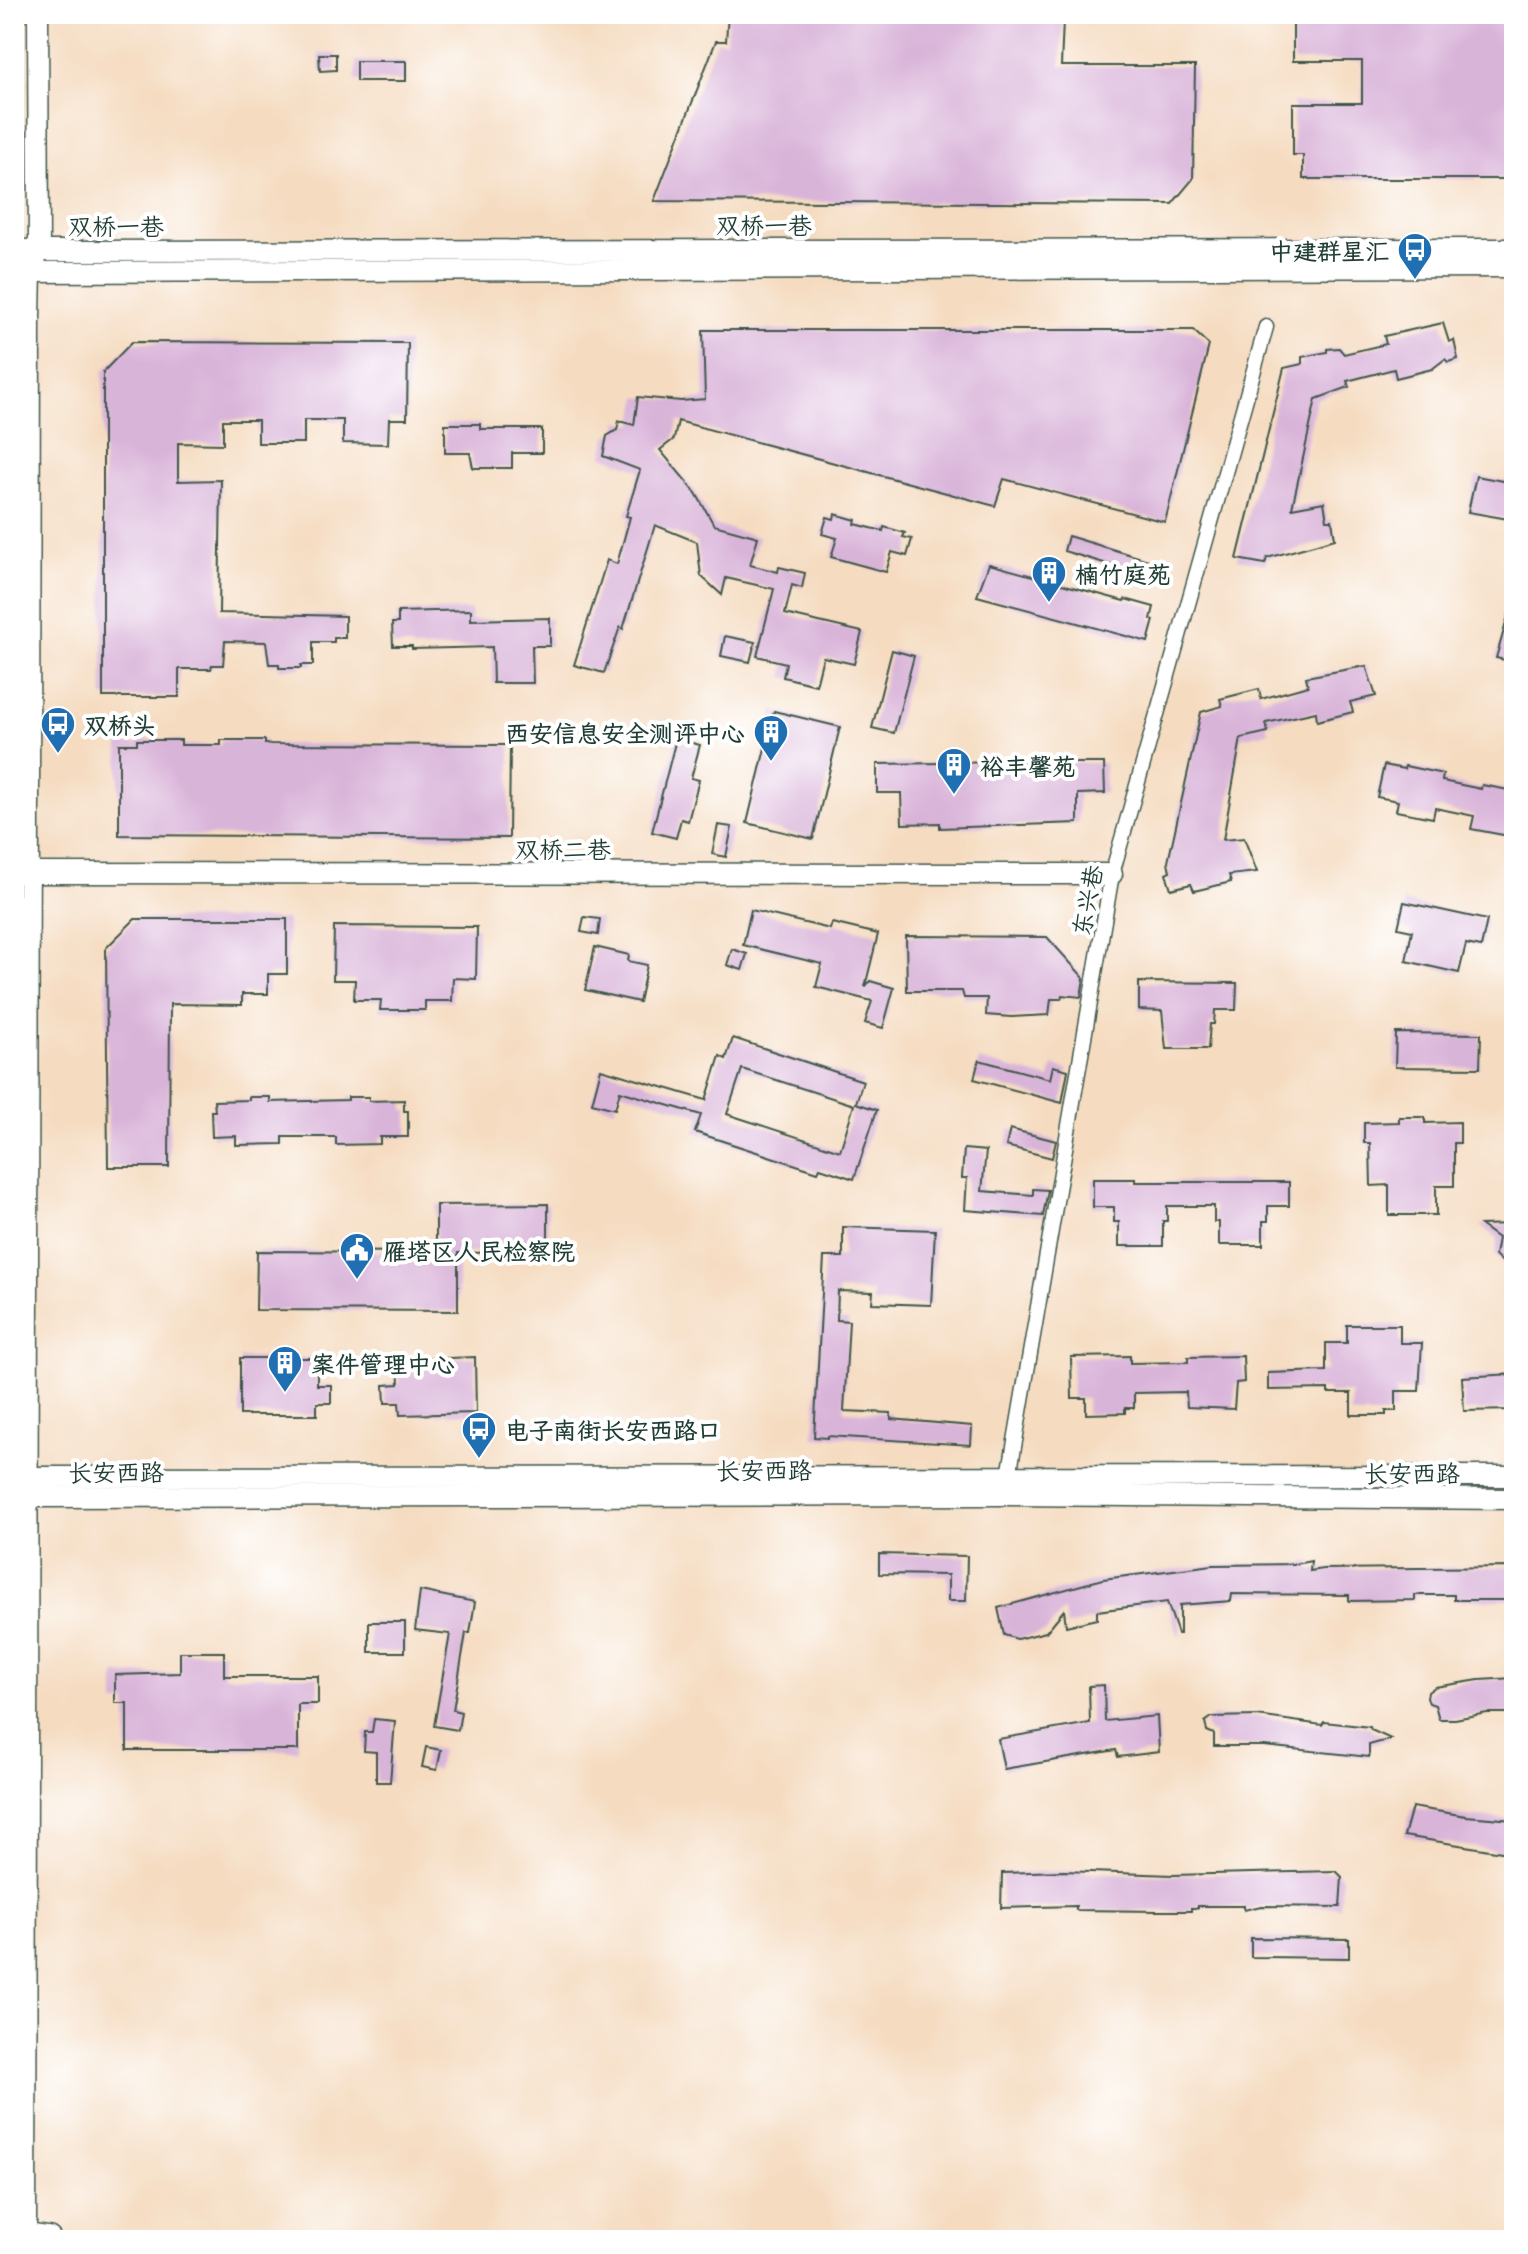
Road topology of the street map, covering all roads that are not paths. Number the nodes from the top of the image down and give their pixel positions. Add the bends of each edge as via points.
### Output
1 (38, 14) edge
2 (14, 249) edge
3 (1514, 249) edge
4 (39, 251) junction
5 (1514, 267) edge
6 (22, 271) edge
7 (1266, 327) dead end
8 (21, 873) edge
9 (1112, 874) junction
10 (1514, 1476) edge
11 (1008, 1486) junction
12 (20, 1487) edge
13 (1514, 1499) edge
14 (28, 2238) edge

1 - 4 main road
2 - 4 main road, 双桥一巷
3 - 4 main road, 双桥一巷
4 - 6 main road
5 - 6 main road, 双桥一巷
6 - 8 main road
7 - 9 street, 东兴巷
8 - 9 main road, 双桥二巷
8 - 12 main road
9 - 11 street, 东兴巷
10 - 11 main road, 长安西路
11 - 12 main road, 长安西路
11 - 13 main road, 长安西路
12 - 14 main road

